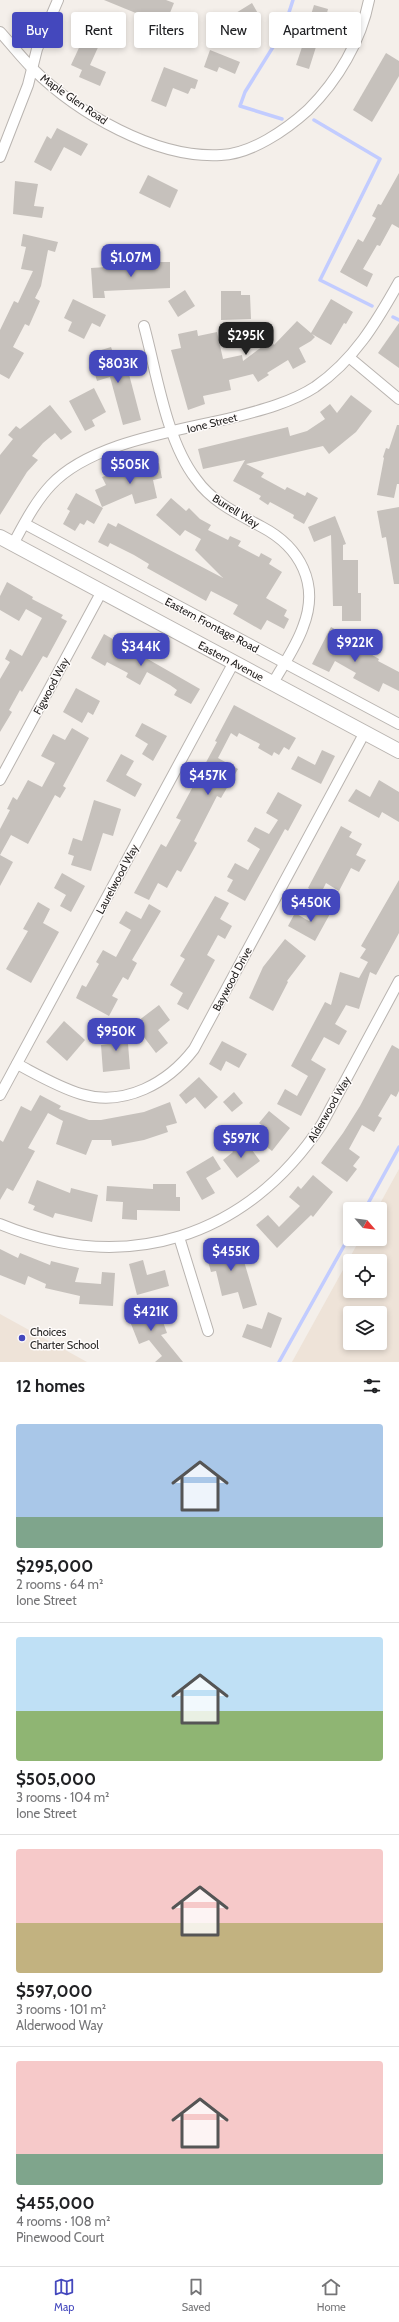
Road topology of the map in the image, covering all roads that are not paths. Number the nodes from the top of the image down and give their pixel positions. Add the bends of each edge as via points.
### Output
1 (58, 0) edge
2 (369, 0) edge
3 (0, 32) edge
4 (32, 68) junction
5 (0, 157) edge
6 (399, 282) edge
7 (144, 326) dead end
8 (350, 358) junction
9 (399, 399) edge
10 (172, 432) junction
11 (24, 524) junction
12 (0, 537) edge
13 (13, 544) junction
14 (102, 591) junction
15 (234, 662) junction
16 (285, 662) junction
17 (273, 683) junction
18 (399, 724) edge
19 (365, 732) junction
20 (399, 751) edge
21 (0, 780) edge
22 (399, 981) edge
23 (17, 1064) junction
24 (0, 1095) edge
25 (0, 1224) edge
26 (179, 1236) junction
27 (208, 1331) dead end

1 - 4 street via 37,49
2 - 4 street, Maple Glen Road via 364,20 346,61 316,101 276,134 241,151 222,156 175,152 146,142 91,113
3 - 4 street, Maple Glen Road
4 - 5 street
6 - 8 street, Ione Street via 367,337
7 - 10 street, Burrell Way
8 - 9 street
8 - 10 street, Ione Street via 314,387 284,401 245,414
10 - 11 street, Ione Street via 118,446 82,460 52,484
10 - 16 street, Burrell Way via 187,466 205,489 230,510 284,541 302,566 308,581 308,613
11 - 13 street, Ione Street
11 - 16 street, Eastern Frontage Road
12 - 13 main road, Eastern Avenue
13 - 14 main road, Eastern Avenue
14 - 15 main road, Eastern Avenue
14 - 21 street, Figwood Way
15 - 17 main road, Eastern Avenue
15 - 23 street, Laurelwood Way
16 - 17 street, Burrell Way
16 - 18 street, Eastern Frontage Road
17 - 19 main road, Eastern Avenue
19 - 20 main road, Eastern Avenue
19 - 23 street, Baywood Drive via 194,1049 182,1064 169,1076 142,1090 119,1096 101,1097 65,1089
22 - 26 street, Alderwood Way via 322,1124 291,1166 257,1197 229,1215 206,1227
23 - 24 street, Laurelwood Way
25 - 26 street, Alderwood Way via 48,1241 100,1247 139,1245
26 - 27 street

